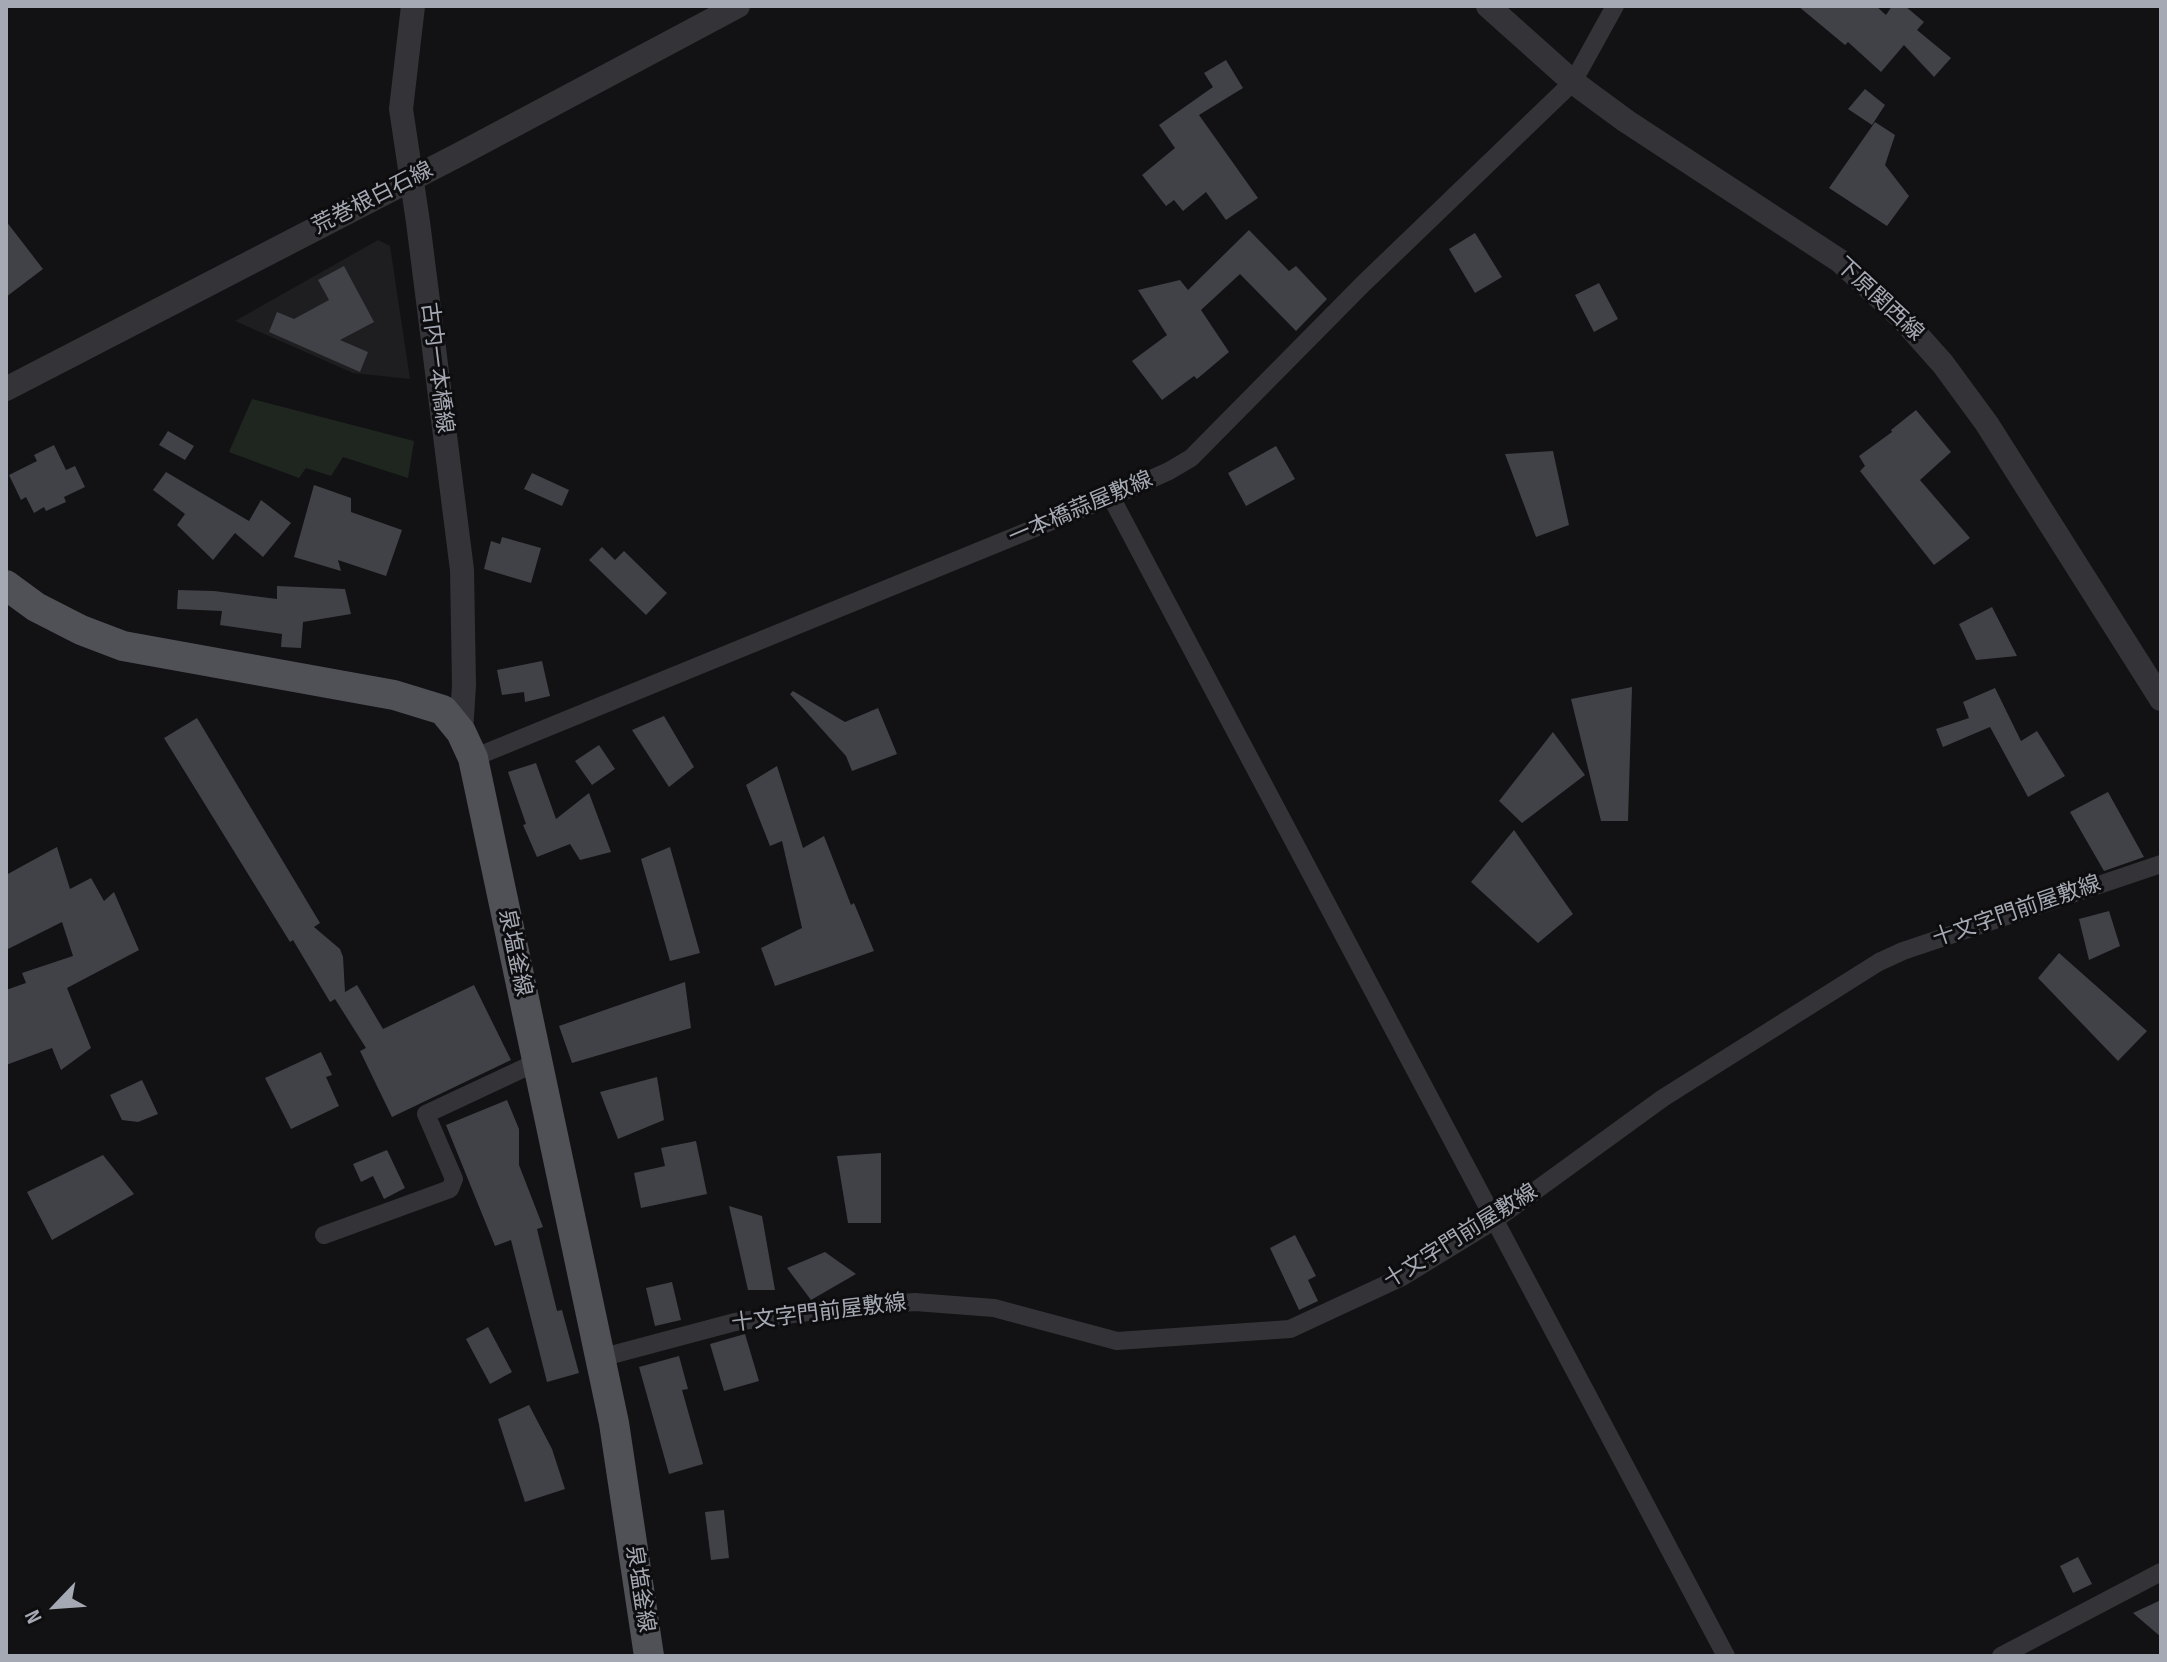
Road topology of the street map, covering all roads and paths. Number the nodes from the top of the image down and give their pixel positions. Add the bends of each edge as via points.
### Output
1 (413, 6) edge
2 (738, 6) edge
3 (1488, 6) edge
4 (1615, 6) edge
5 (1573, 82) junction
6 (411, 179) junction
7 (6, 389) edge
8 (1111, 497) junction
9 (6, 585) edge
10 (2161, 699) edge
11 (467, 745) junction
12 (2161, 864) edge
13 (537, 1062) junction
14 (1495, 1220) junction
15 (324, 1235) dead end
16 (600, 1358) junction
17 (2161, 1572) edge
18 (649, 1656) edge
19 (1726, 1656) edge
20 (2001, 1656) edge

1 - 6 street, 古内一本橋線 via 401,109
2 - 6 street, 荒巻根白石線
3 - 5 street, 下原関西線
4 - 5 street, 一本橋蒜屋敷線
5 - 8 street, 一本橋蒜屋敷線 via 1191,458
5 - 10 street, 下原関西線 via 1840,261 1902,318 1987,424
6 - 7 street, 荒巻根白石線
6 - 11 street, 古内一本橋線 via 462,570
8 - 11 street, 一本橋蒜屋敷線
8 - 14 street
9 - 11 main road via 36,607 123,646 394,695 443,710
11 - 13 main road, 泉塩釜線
12 - 14 street, 十文字門前屋敷線 via 1879,962 1663,1098
13 - 15 street via 426,1114 454,1179 450,1189
13 - 16 main road, 泉塩釜線
14 - 16 street, 十文字門前屋敷線 via 1402,1277 1290,1329 1117,1341 994,1308 915,1302 735,1322
14 - 19 street
16 - 18 main road, 泉塩釜線
17 - 20 street

